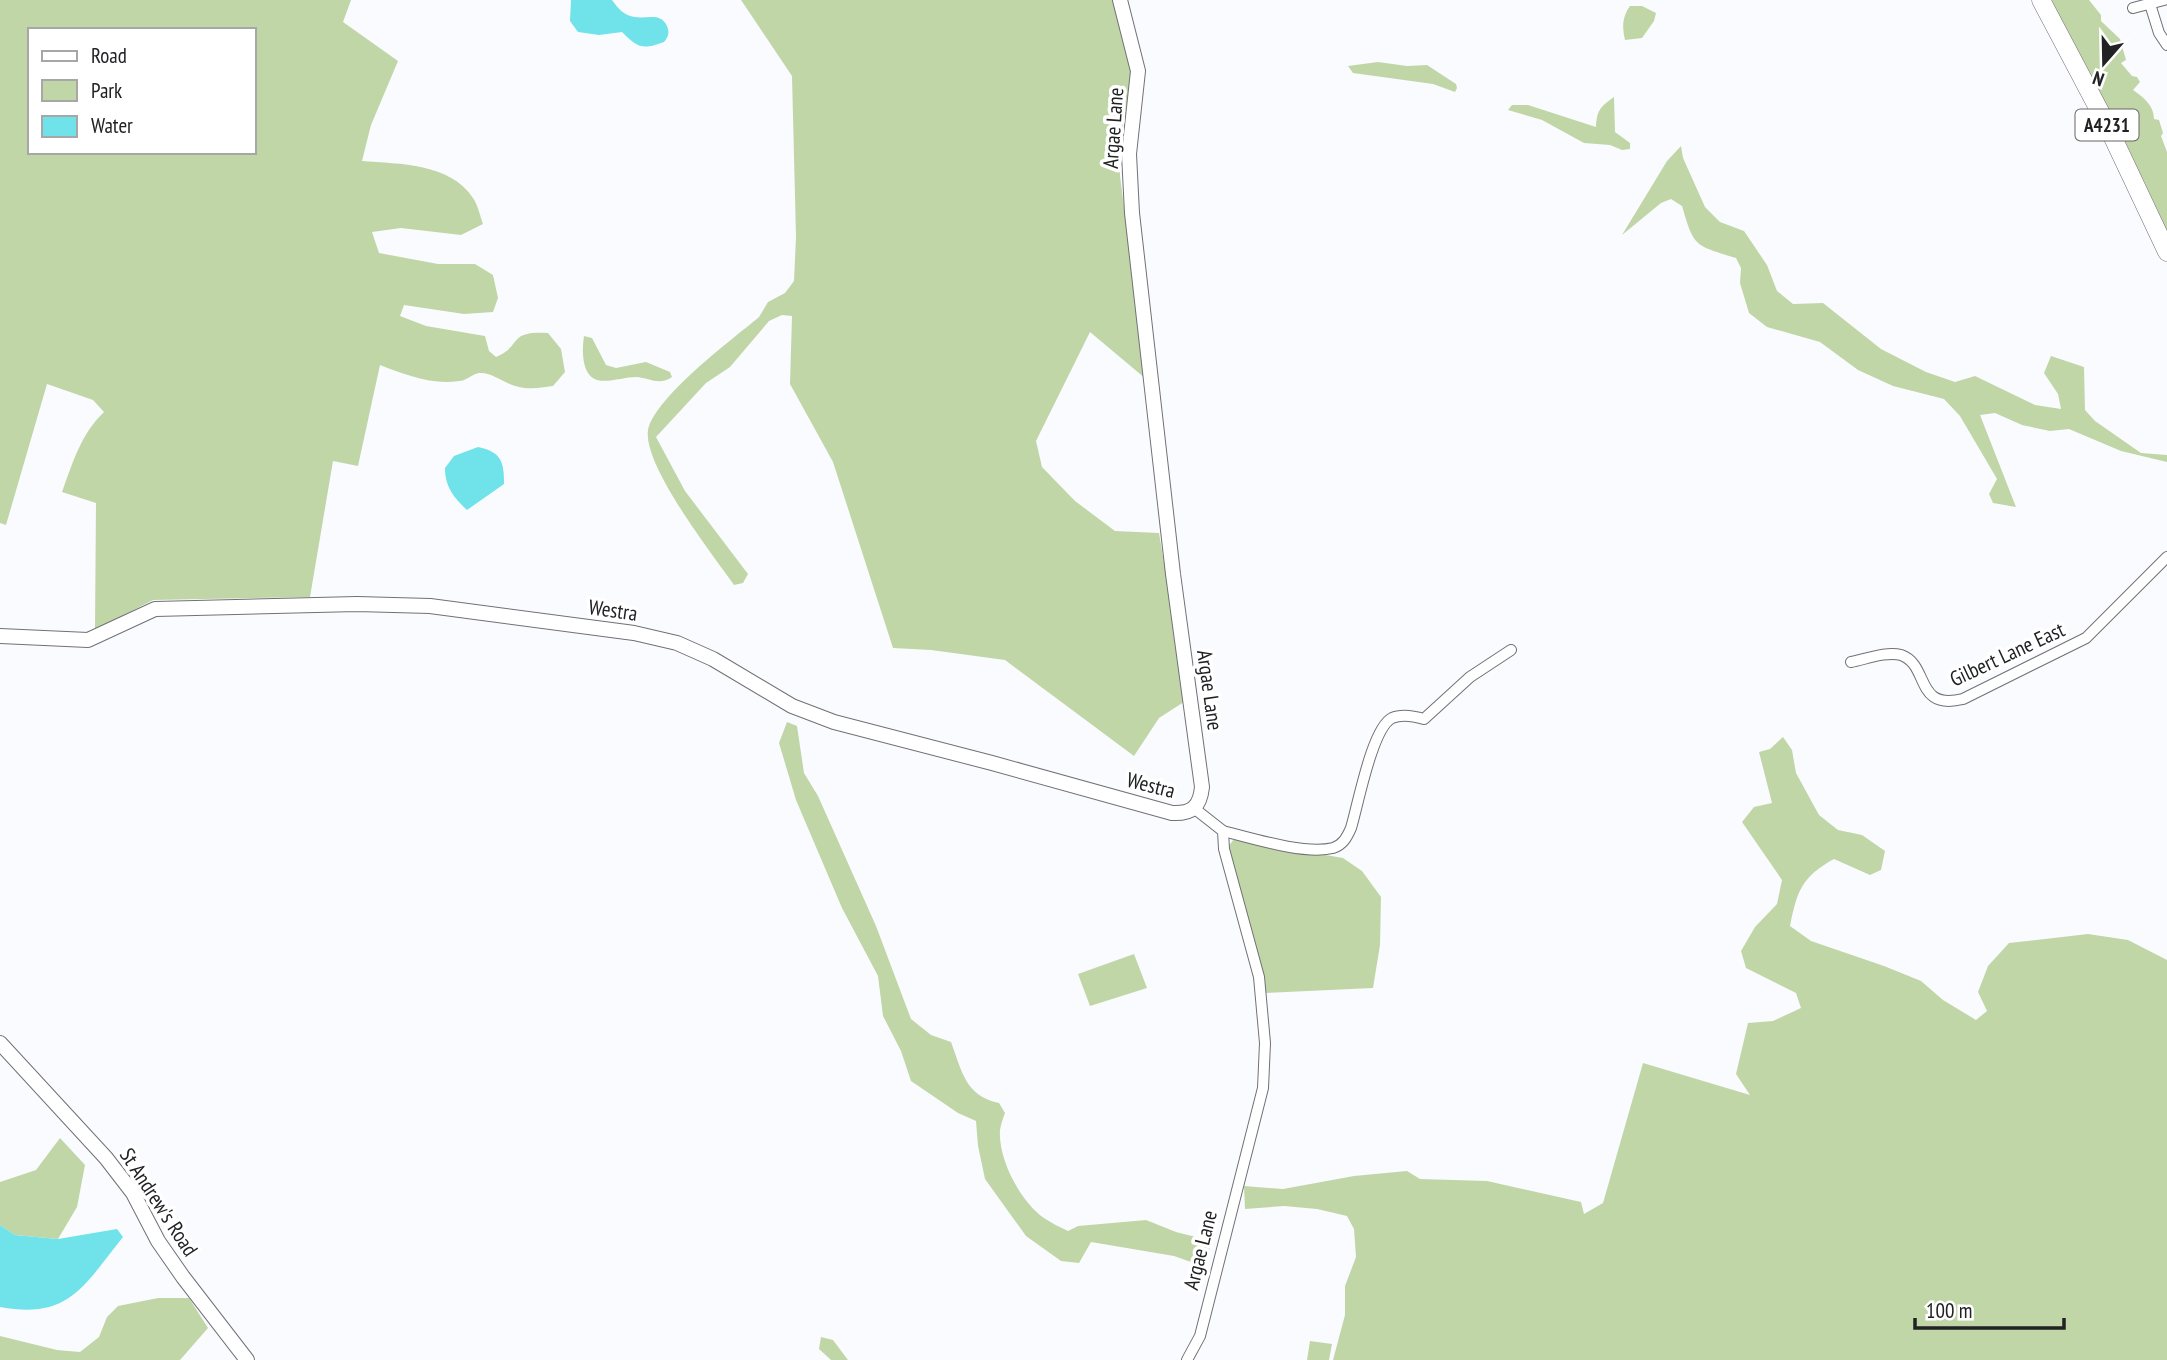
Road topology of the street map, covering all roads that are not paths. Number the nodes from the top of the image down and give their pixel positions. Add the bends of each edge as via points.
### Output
1 (1120, 0) edge
2 (2041, 0) edge
3 (2164, 0) edge
4 (2150, 4) junction
5 (2133, 8) dead end
6 (2167, 45) edge
7 (2167, 252) edge
8 (2167, 557) edge
9 (0, 636) edge
10 (1511, 650) dead end
11 (1851, 662) dead end
12 (1195, 809) junction
13 (1223, 831) junction
14 (0, 1043) edge
15 (247, 1360) edge
16 (1186, 1360) edge

1 - 12 street, Argae Lane via 1139,71 1129,154 1132,213 1202,787
2 - 7 main road, A4231
3 - 4 street
4 - 5 street
4 - 6 street
8 - 11 street, Gilbert Lane East via 2086,638 1963,699 1949,702 1930,695 1910,660 1901,655
9 - 12 street, Westra via 88,640 155,608 357,604 430,607 634,633 707,656 792,706 834,722 1172,813
10 - 13 street via 1470,677 1424,719 1390,719 1378,732 1351,828 1345,841 1334,848 1276,844
12 - 13 street
13 - 16 street, Argae Lane via 1259,977 1265,1044 1262,1088 1200,1336
14 - 15 street, St Andrew's Road via 106,1158 183,1277

